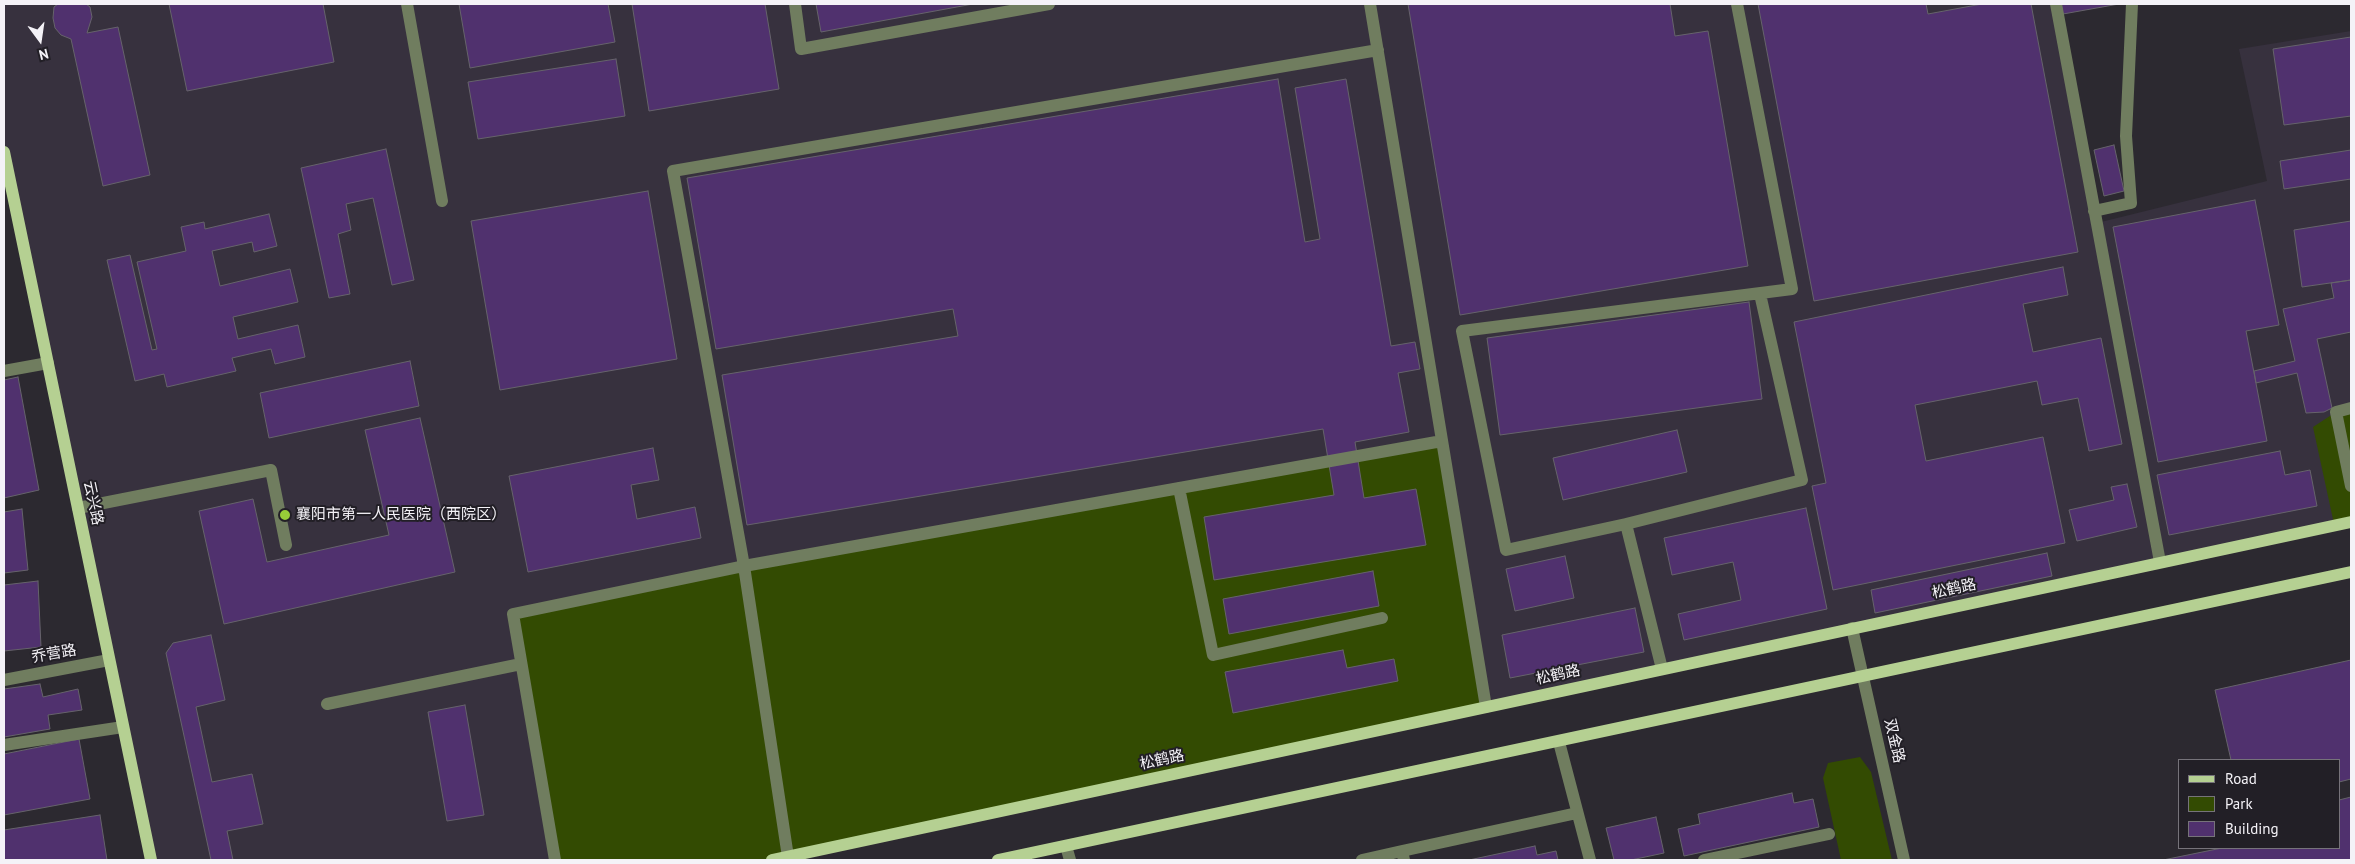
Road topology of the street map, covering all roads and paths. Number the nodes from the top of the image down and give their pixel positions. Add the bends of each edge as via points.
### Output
1 (407, 4) edge
2 (795, 4) edge
3 (1050, 4) edge
4 (1370, 4) edge
5 (1737, 4) edge
6 (2056, 4) edge
7 (2132, 4) edge
8 (1378, 50) junction
9 (4, 152) edge
10 (442, 201) dead end
11 (2094, 211) junction
12 (1760, 294) junction
13 (48, 363) junction
14 (4, 371) edge
15 (2351, 408) edge
16 (1442, 441) junction
17 (2351, 486) edge
18 (1178, 488) junction
19 (78, 508) junction
20 (2351, 522) edge
21 (1626, 524) junction
22 (286, 545) dead end
23 (2160, 562) junction
24 (744, 566) junction
25 (2351, 572) edge
26 (1382, 618) dead end
27 (1852, 628) junction
28 (109, 660) junction
29 (521, 664) junction
30 (1662, 669) junction
31 (1863, 678) junction
32 (4, 680) edge
33 (327, 704) dead end
34 (1486, 707) junction
35 (123, 727) junction
36 (1559, 742) junction
37 (4, 745) edge
38 (1577, 813) junction
39 (1829, 834) dead end
40 (1066, 846) junction
41 (1403, 856) edge
42 (788, 857) junction
43 (151, 860) edge
44 (555, 860) edge
45 (772, 860) edge
46 (998, 860) edge
47 (1070, 860) edge
48 (1362, 860) edge
49 (1590, 860) edge
50 (1704, 860) edge
51 (1904, 860) edge

1 - 10 street
2 - 3 street via 801,49
4 - 8 street
5 - 12 street via 1792,289
6 - 11 street
7 - 11 street via 2126,136 2131,203
8 - 16 street
8 - 24 street via 673,171
9 - 13 main road, 云兴路
11 - 23 street
12 - 21 street via 1802,480
12 - 21 street via 1462,331 1506,550
13 - 14 street
13 - 19 main road, 云兴路
15 - 17 street via 2336,412
16 - 18 street
16 - 34 street
18 - 24 street
18 - 26 street via 1213,655
19 - 22 street via 271,470
19 - 28 main road, 云兴路
20 - 23 main road, 松鹤路
21 - 30 street
23 - 27 main road, 松鹤路
24 - 29 street via 513,614
24 - 42 street
25 - 31 main road
27 - 30 main road, 松鹤路
27 - 31 street, 双金路
28 - 32 street, 乔营路
28 - 35 main road, 云兴路
29 - 33 street
29 - 44 street
30 - 34 main road, 松鹤路
31 - 36 main road
31 - 51 street, 双金路
34 - 42 main road, 松鹤路
35 - 37 street
35 - 43 main road, 云兴路
36 - 38 street
36 - 40 main road
38 - 41 street
38 - 49 street
39 - 50 street
40 - 46 main road
40 - 47 street
41 - 48 street
42 - 45 main road, 松鹤路

